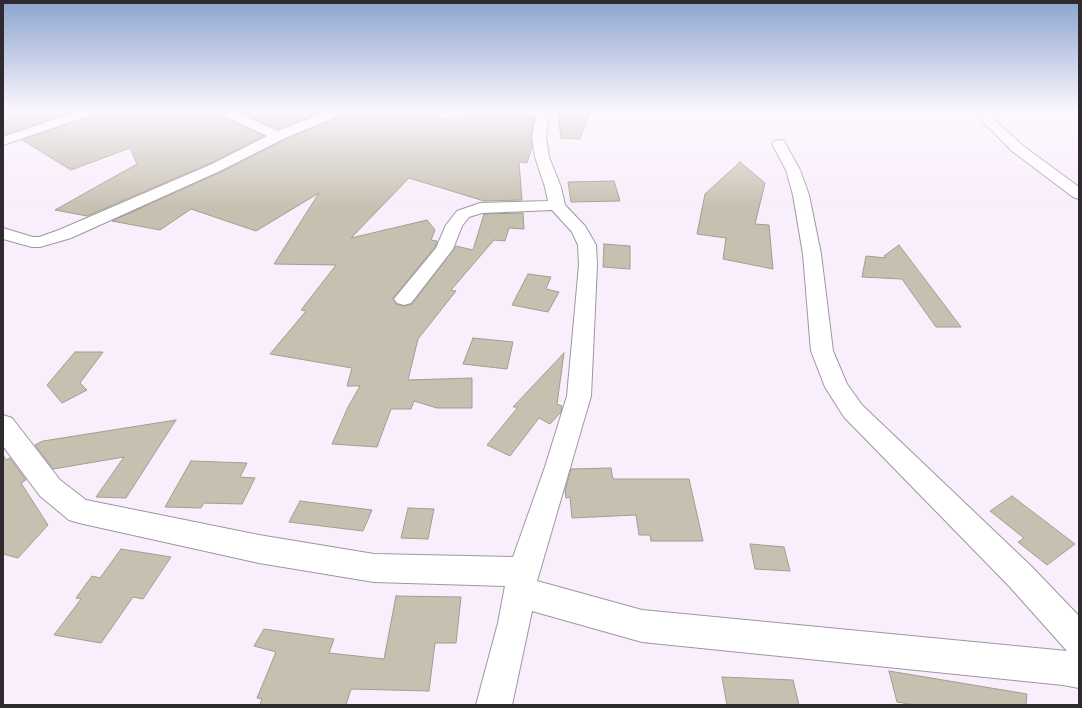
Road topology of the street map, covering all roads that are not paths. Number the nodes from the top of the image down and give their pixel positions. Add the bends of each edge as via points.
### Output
1 (264, 143) edge
2 (540, 143) edge
3 (1012, 143) edge
4 (779, 144) dead end
5 (1079, 194) edge
6 (557, 205) junction
7 (3, 233) edge
8 (404, 299) dead end
9 (3, 425) edge
10 (521, 582) junction
11 (1079, 640) edge
12 (1079, 671) edge
13 (494, 705) edge

1 - 7 street via 65,234 32,242
2 - 6 street
3 - 5 street
4 - 11 street via 793,170 801,194 812,254 822,351 837,386 853,411 1020,576
6 - 8 street via 480,208 463,214 454,225 444,248
6 - 10 street via 579,230 587,245 588,265 579,396
9 - 10 street via 50,488 79,511 243,546 374,568
10 - 12 street via 581,608 642,626
10 - 13 street

